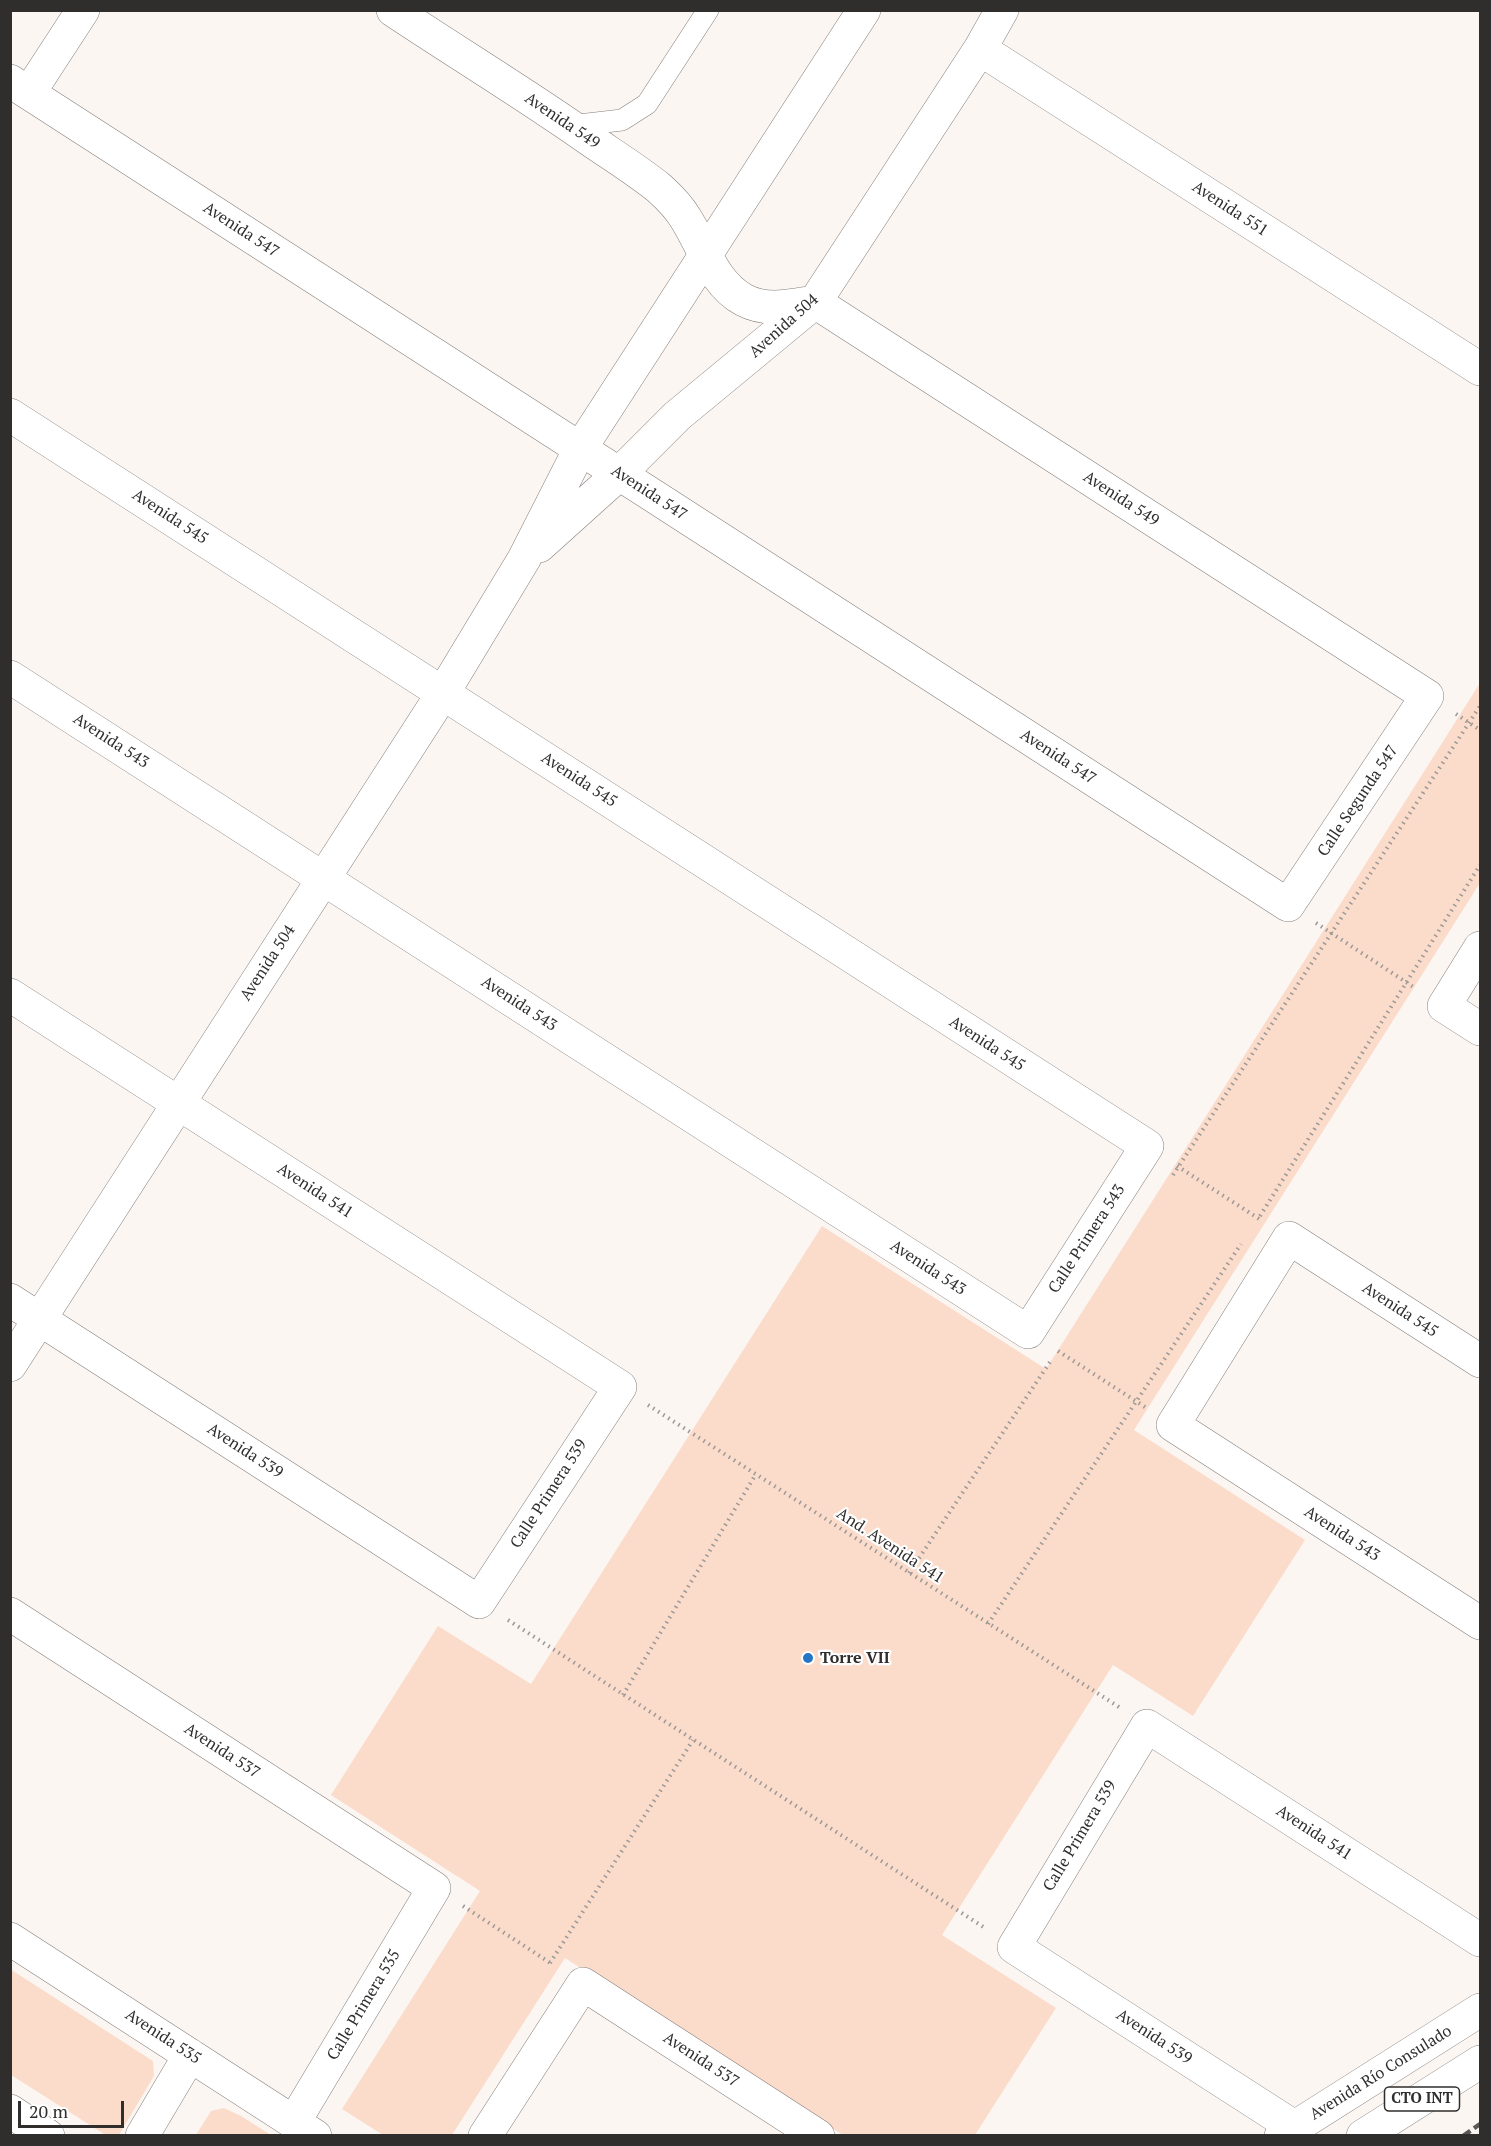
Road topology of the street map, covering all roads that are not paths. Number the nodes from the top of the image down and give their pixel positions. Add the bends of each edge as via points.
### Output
1 (83, 10) edge
2 (393, 10) edge
3 (708, 10) edge
4 (864, 10) edge
5 (1002, 10) edge
6 (980, 49) junction
7 (20, 87) edge
8 (570, 126) junction
9 (707, 257) junction
10 (815, 302) junction
11 (1480, 369) edge
12 (10, 415) edge
13 (580, 449) junction
14 (620, 474) junction
15 (524, 559) junction
16 (10, 677) edge
17 (443, 693) junction
18 (1427, 696) joint
19 (323, 878) junction
20 (1288, 905) joint
21 (1480, 948) edge
22 (10, 995) edge
23 (1480, 1029) edge
24 (178, 1102) junction
25 (1147, 1146) joint
26 (10, 1300) edge
27 (40, 1319) junction
28 (1028, 1332) joint
29 (1480, 1361) edge
30 (10, 1365) edge
31 (620, 1387) joint
32 (1173, 1425) joint
33 (479, 1602) joint
34 (10, 1614) edge
35 (1480, 1623) edge
36 (1147, 1726) joint
37 (434, 1887) joint
38 (10, 1939) edge
39 (1480, 1940) edge
40 (1014, 1947) joint
41 (1480, 2010) edge
42 (190, 2055) junction
43 (1480, 2062) edge
44 (10, 2111) edge
45 (305, 2129) edge
46 (1288, 2131) edge
47 (48, 2136) edge
48 (142, 2136) edge
49 (485, 2136) edge
50 (818, 2136) edge
51 (1363, 2136) edge

1 - 7 main road
2 - 8 main road, Avenida 549
3 - 8 lane via 647,104 622,120
4 - 9 main road, Avenida 504
5 - 6 main road, Avenida 504
6 - 10 main road, Avenida 504
6 - 11 main road, Avenida 551
7 - 13 main road, Avenida 547
8 - 9 main road, Avenida 549 via 671,200
9 - 10 main road, Avenida 549 via 730,290 743,300 761,307 780,308
9 - 13 main road, Avenida 504
10 - 14 main road, Avenida 504 via 677,416
10 - 18 main road, Avenida 549
12 - 17 main road, Avenida 545
13 - 14 main road, Avenida 547
13 - 15 main road, Avenida 504
14 - 15 main road, Avenida 504
14 - 20 main road, Avenida 547
15 - 17 main road, Avenida 504
16 - 19 main road, Avenida 543
17 - 19 main road, Avenida 504
17 - 25 main road, Avenida 545
18 - 20 main road, Calle Segunda 547
19 - 24 main road, Avenida 504
19 - 28 main road, Avenida 543
21 - 23 main road via 1444,1006
22 - 24 main road, Avenida 541
24 - 27 main road, Avenida 504
24 - 31 main road, Avenida 541
25 - 28 main road, Calle Primera 543
26 - 27 main road, Avenida 539
27 - 30 main road, Avenida 504
27 - 33 main road, Avenida 539
29 - 32 main road, Avenida 545 via 1289,1238
31 - 33 main road, Calle Primera 539
32 - 35 main road, Avenida 543
34 - 37 main road, Avenida 537
36 - 39 main road, Avenida 541
36 - 40 main road, Calle Primera 539
37 - 45 main road, Calle Primera 535
38 - 42 main road, Avenida 535
40 - 46 main road, Avenida 539
41 - 46 main road, Avenida Río Consulado / CTO INT
42 - 45 main road, Avenida 535
42 - 48 main road
43 - 51 main road, CTO INT
44 - 47 main road
49 - 50 main road, Avenida 537 via 583,1984

